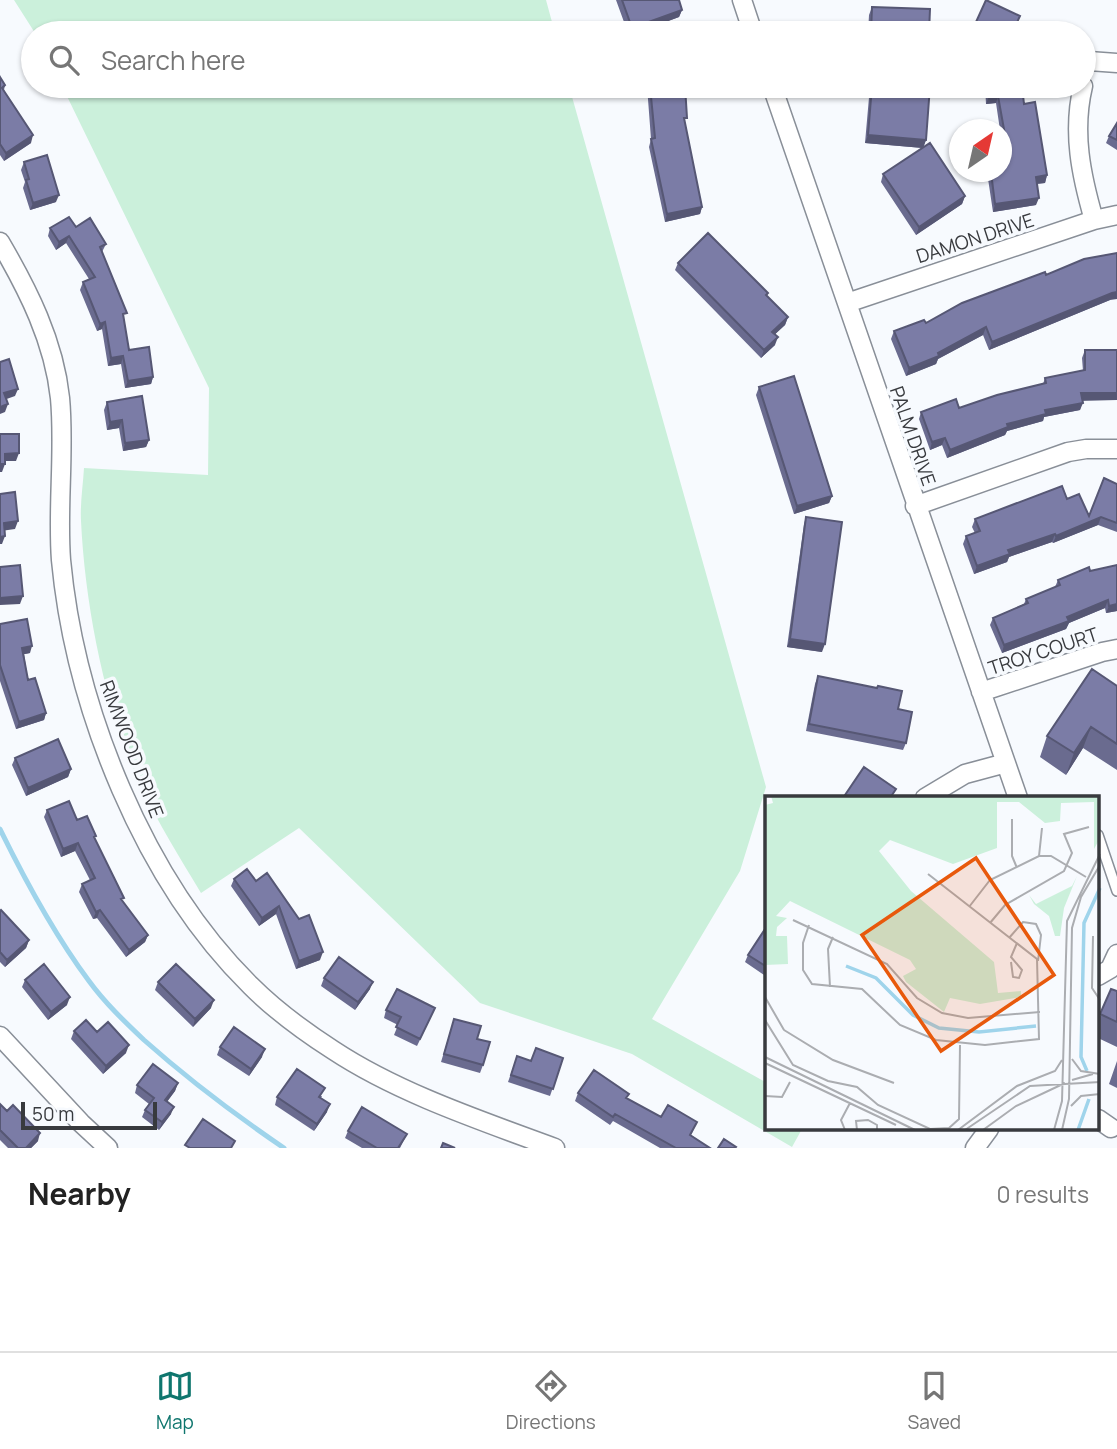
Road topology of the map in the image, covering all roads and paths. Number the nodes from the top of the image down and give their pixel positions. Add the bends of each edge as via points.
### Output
1 (741, 0) edge
2 (749, 21) edge
3 (1096, 61) edge
4 (1117, 63) edge
5 (776, 98) edge
6 (1081, 98) edge
7 (1117, 215) edge
8 (1094, 220) junction
9 (0, 242) edge
10 (847, 303) junction
11 (1117, 449) edge
12 (915, 506) junction
13 (1117, 649) edge
14 (981, 692) junction
15 (1006, 763) junction
16 (928, 796) edge
17 (1017, 796) edge
18 (1100, 841) edge
19 (1117, 891) edge
20 (0, 1036) edge
21 (988, 1130) edge
22 (108, 1148) edge
23 (555, 1148) edge
24 (975, 1148) edge

1 - 2 street
3 - 4 street
5 - 10 street, PALM DRIVE
6 - 8 street via 1077,141
7 - 8 street, DAMON DRIVE
8 - 10 street, DAMON DRIVE
9 - 23 street, RIMWOOD DRIVE via 36,310 60,397 64,586 93,715 126,801 180,898 251,986 334,1051 402,1087
10 - 12 street, PALM DRIVE
11 - 12 street via 1069,452
12 - 14 street, PALM DRIVE
13 - 14 street, TROY COURT
14 - 15 street, PALM DRIVE
15 - 16 street via 965,774
15 - 17 street, PALM DRIVE
18 - 19 lane
20 - 22 street
21 - 24 street

